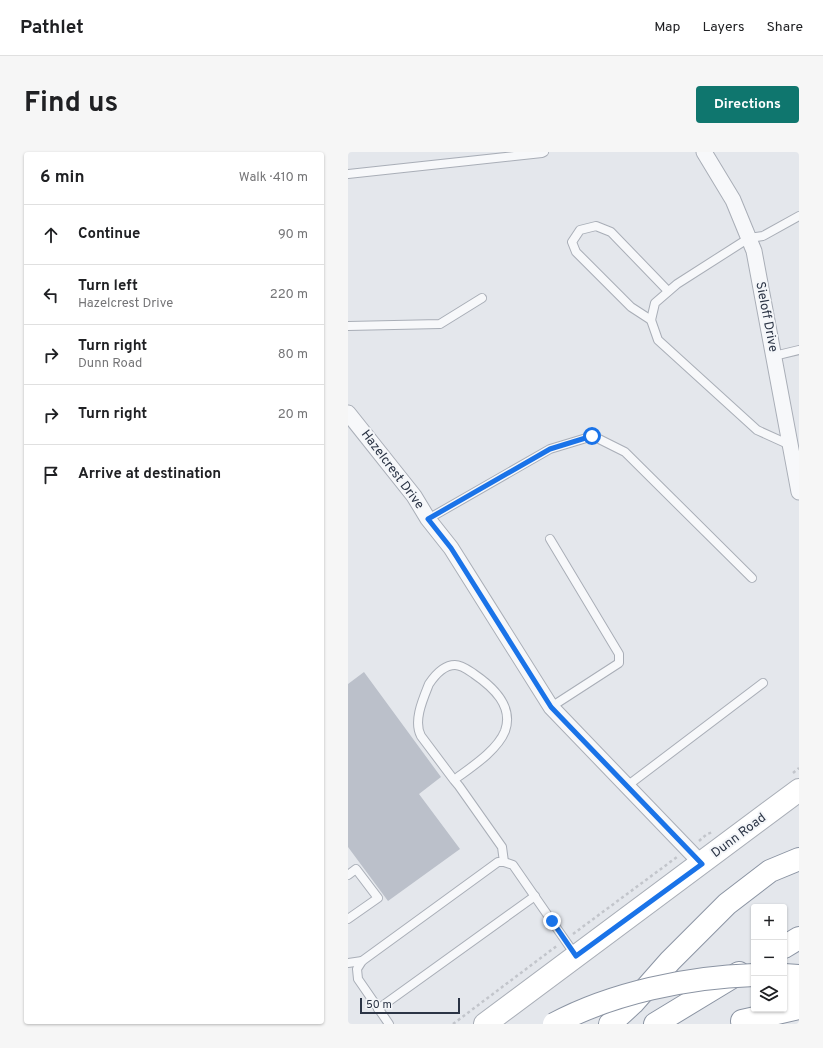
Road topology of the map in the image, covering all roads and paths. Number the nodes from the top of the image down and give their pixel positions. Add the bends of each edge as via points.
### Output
1 (544, 152) edge
2 (704, 152) edge
3 (348, 174) edge
4 (799, 216) edge
5 (749, 238) junction
6 (668, 291) junction
7 (482, 298) dead end
8 (651, 320) junction
9 (348, 326) edge
10 (799, 350) edge
11 (774, 356) junction
12 (349, 416) edge
13 (790, 445) junction
14 (799, 492) edge
15 (428, 519) junction
16 (550, 539) dead end
17 (752, 578) dead end
18 (763, 683) dead end
19 (551, 707) junction
20 (454, 780) junction
21 (627, 786) junction
22 (799, 790) edge
23 (674, 859) dead end
24 (799, 859) edge
25 (504, 862) junction
26 (702, 864) junction
27 (348, 875) edge
28 (535, 896) junction
29 (348, 919) edge
30 (572, 935) dead end
31 (799, 938) edge
32 (787, 945) edge
33 (568, 950) junction
34 (362, 961) junction
35 (348, 963) edge
36 (751, 967) edge
37 (751, 975) edge
38 (787, 975) edge
39 (799, 976) edge
40 (799, 990) edge
41 (787, 996) edge
42 (799, 1008) edge
43 (378, 1009) junction
44 (760, 1012) edge
45 (740, 1023) edge
46 (389, 1024) edge
47 (453, 1024) edge
48 (485, 1024) edge
49 (554, 1024) edge
50 (610, 1024) edge
51 (655, 1024) edge

1 - 3 lane
2 - 5 street, Sieloff Drive via 733,200
4 - 5 lane via 763,236
5 - 6 lane
5 - 11 street, Sieloff Drive via 754,251
6 - 8 lane via 655,303
6 - 8 lane via 611,232 596,226 580,230 572,242 576,252 630,307
7 - 9 lane via 440,324
8 - 13 lane via 658,340 758,430
10 - 11 lane
11 - 13 street, Sieloff Drive
12 - 15 street, Hazelcrest Drive via 414,496
13 - 14 street, Sieloff Drive
15 - 17 lane via 550,449 592,436 625,452
15 - 19 street, Hazelcrest Drive via 451,548
16 - 19 lane via 619,654 619,663
18 - 21 lane
19 - 21 street, Hazelcrest Drive
20 - 20 lane via 421,736 417,721 432,679 446,667 456,665 487,682 494,689 503,704 507,720 504,732 493,748
20 - 25 lane via 502,847
21 - 26 street, Hazelcrest Drive
22 - 26 main road, Dunn Road
23 - 30 path
24 - 50 main road via 770,871 727,904
25 - 28 lane via 513,865
25 - 34 lane via 498,862
26 - 33 main road, Dunn Road
27 - 29 lane via 356,869 378,898
28 - 33 lane
28 - 43 lane
31 - 32 main road
33 - 47 path
33 - 48 main road, Dunn Road
34 - 35 lane
34 - 43 lane via 357,969 358,979
36 - 51 main road
37 - 49 main road, bridge via 692,981 644,990
38 - 39 main road
40 - 41 main road
42 - 45 main road
43 - 46 lane
44 - 45 main road

